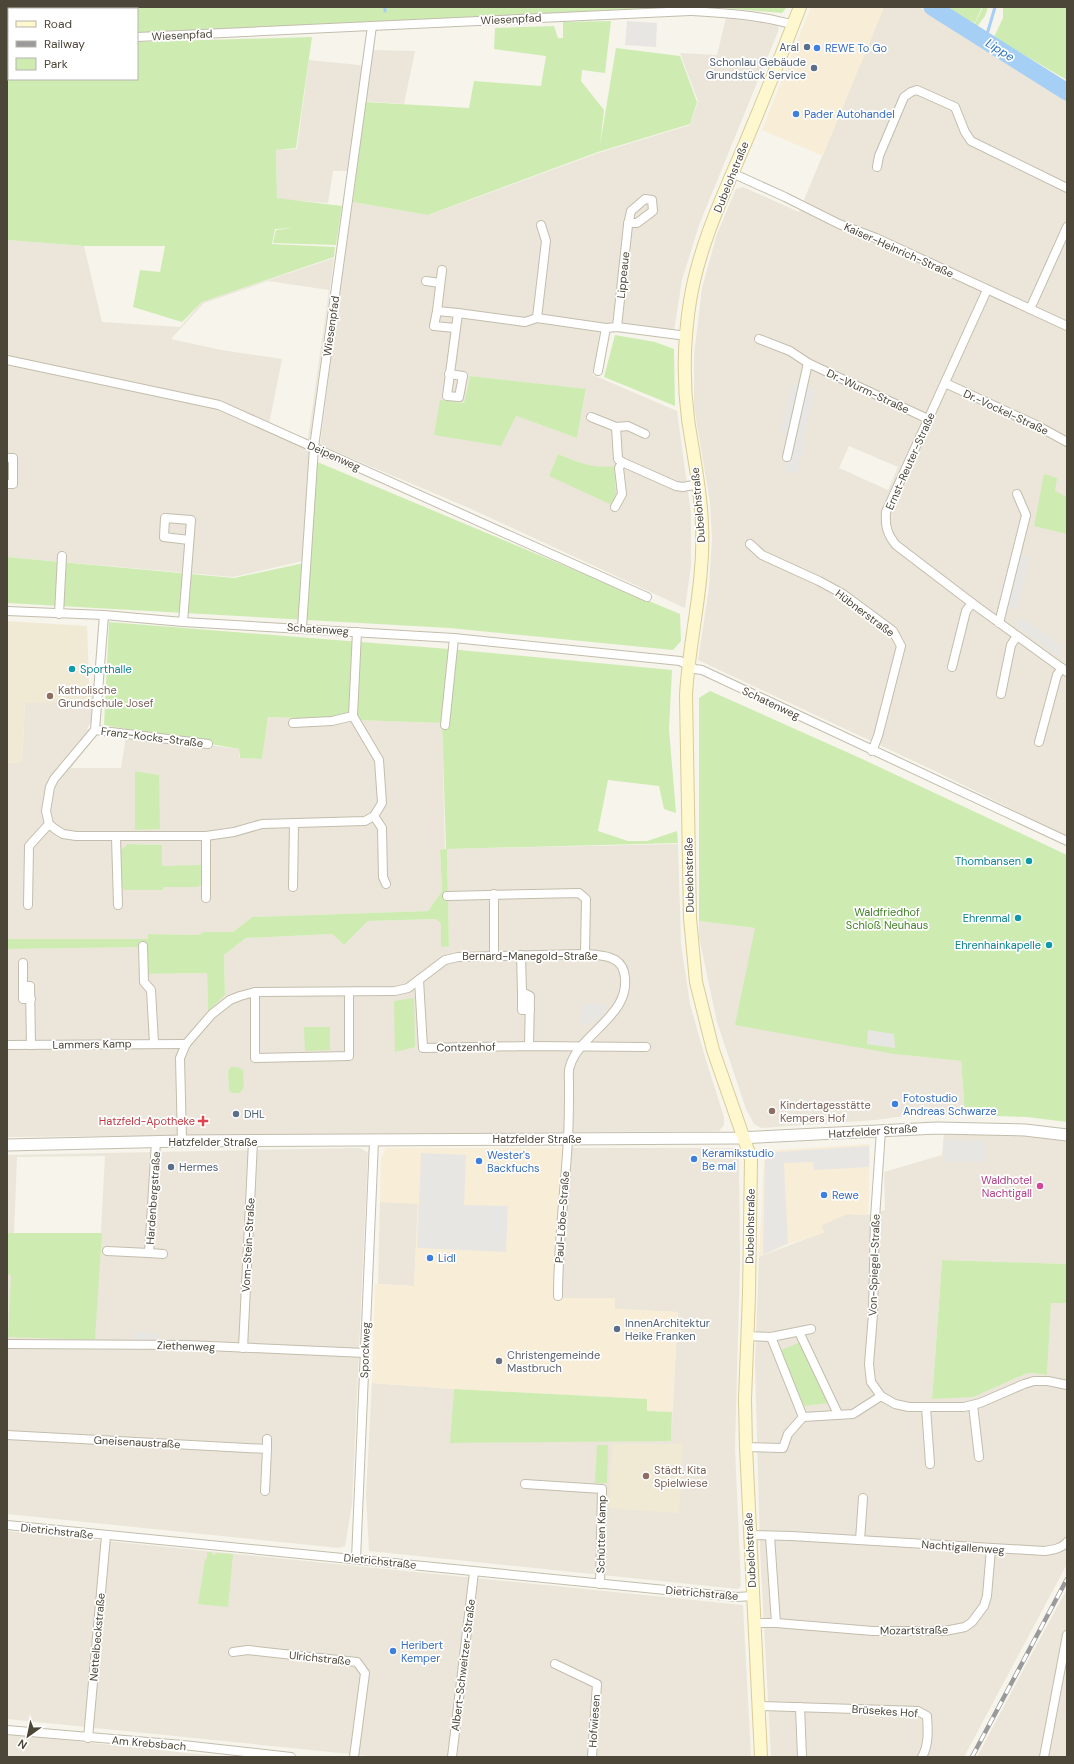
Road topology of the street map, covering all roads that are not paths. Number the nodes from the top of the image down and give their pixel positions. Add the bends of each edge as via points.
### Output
1 (800, 7) edge
2 (794, 25) junction
3 (372, 26) junction
4 (138, 37) edge
5 (877, 167) dead end
6 (732, 173) junction
7 (1067, 188) edge
8 (628, 222) dead end
9 (541, 225) dead end
10 (1067, 227) edge
11 (442, 270) dead end
12 (426, 281) dead end
13 (440, 283) junction
14 (987, 290) junction
15 (1030, 309) junction
16 (437, 311) junction
17 (458, 313) junction
18 (537, 318) junction
19 (1067, 326) edge
20 (617, 327) junction
21 (455, 328) junction
22 (606, 328) junction
23 (687, 336) junction
24 (759, 339) dead end
25 (7, 360) edge
26 (808, 363) junction
27 (598, 371) dead end
28 (449, 374) dead end
29 (945, 383) junction
30 (591, 417) dead end
31 (928, 419) junction
32 (616, 428) junction
33 (645, 434) dead end
34 (1067, 442) edge
35 (314, 447) junction
36 (787, 457) dead end
37 (7, 458) edge
38 (622, 462) junction
39 (7, 484) edge
40 (698, 484) junction
41 (1017, 494) dead end
42 (615, 507) dead end
43 (189, 540) dead end
44 (750, 544) dead end
45 (62, 556) dead end
46 (647, 597) dead end
47 (972, 603) junction
48 (7, 611) edge
49 (59, 614) junction
50 (104, 615) junction
51 (183, 622) junction
52 (999, 623) junction
53 (302, 628) junction
54 (358, 632) junction
55 (1017, 636) junction
56 (454, 638) junction
57 (688, 665) junction
58 (952, 667) dead end
59 (1064, 670) edge
60 (1001, 694) dead end
61 (353, 716) junction
62 (293, 723) dead end
63 (445, 725) dead end
64 (95, 730) junction
65 (1039, 742) dead end
66 (208, 744) dead end
67 (872, 751) junction
68 (374, 816) junction
69 (49, 824) junction
70 (294, 824) junction
71 (206, 836) junction
72 (116, 837) junction
73 (1067, 841) edge
74 (386, 884) dead end
75 (293, 886) dead end
76 (494, 894) junction
77 (447, 896) dead end
78 (206, 898) dead end
79 (28, 905) dead end
80 (118, 905) dead end
81 (143, 946) dead end
82 (585, 954) junction
83 (520, 955) junction
84 (494, 956) junction
85 (24, 963) dead end
86 (419, 980) junction
87 (255, 992) junction
88 (349, 992) junction
89 (154, 1043) junction
90 (186, 1044) junction
91 (7, 1045) edge
92 (31, 1045) junction
93 (529, 1046) junction
94 (581, 1047) junction
95 (646, 1047) dead end
96 (881, 1130) junction
97 (1067, 1135) edge
98 (568, 1138) junction
99 (743, 1138) junction
100 (374, 1140) junction
101 (182, 1141) junction
102 (156, 1142) junction
103 (253, 1142) junction
104 (7, 1145) edge
105 (107, 1251) dead end
106 (149, 1253) junction
107 (163, 1254) dead end
108 (558, 1296) dead end
109 (811, 1329) dead end
110 (799, 1332) junction
111 (747, 1336) junction
112 (771, 1337) junction
113 (7, 1344) edge
114 (243, 1348) junction
115 (365, 1353) junction
116 (1067, 1385) edge
117 (881, 1396) junction
118 (972, 1405) junction
119 (926, 1407) junction
120 (838, 1414) junction
121 (803, 1417) junction
122 (7, 1435) edge
123 (267, 1439) dead end
124 (746, 1447) junction
125 (267, 1449) junction
126 (979, 1457) dead end
127 (930, 1464) dead end
128 (525, 1484) dead end
129 (265, 1491) dead end
130 (863, 1498) dead end
131 (7, 1525) edge
132 (106, 1536) junction
133 (750, 1536) junction
134 (770, 1536) junction
135 (860, 1540) junction
136 (1065, 1543) edge
137 (991, 1549) junction
138 (356, 1559) junction
139 (474, 1572) junction
140 (600, 1584) junction
141 (753, 1596) junction
142 (754, 1623) junction
143 (776, 1623) junction
144 (1067, 1635) edge
145 (233, 1652) dead end
146 (555, 1664) dead end
147 (759, 1706) junction
148 (800, 1707) junction
149 (7, 1730) edge
150 (88, 1738) junction
151 (207, 1753) edge
152 (291, 1757) edge
153 (354, 1757) edge
154 (452, 1757) edge
155 (592, 1757) edge
156 (761, 1757) edge
157 (802, 1757) edge
158 (922, 1757) edge
159 (1044, 1757) edge

1 - 2 main road, Dubelohstraße
2 - 3 street, Wiesenpfad via 780,20 690,11
2 - 6 main road, Dubelohstraße
3 - 4 street, Wiesenpfad
3 - 35 street, Wiesenpfad
5 - 7 street via 879,156 904,97 917,90 955,107 971,141
6 - 14 street, Kaiser-Heinrich-Straße
6 - 23 main road, Dubelohstraße via 710,229 693,285
8 - 20 street, Lippeaue
9 - 18 street via 546,241
10 - 15 street
11 - 13 street
12 - 13 street
13 - 16 street
14 - 15 street, Kaiser-Heinrich-Straße
14 - 29 street, Ernst-Reuter-Straße
15 - 19 street, Kaiser-Heinrich-Straße
16 - 17 street
16 - 21 street via 434,326
17 - 18 street via 526,322
17 - 21 street
18 - 22 street
20 - 22 street
20 - 23 street
21 - 28 street
22 - 27 street
23 - 40 main road, Dubelohstraße via 686,392
24 - 26 street, Dr.-Wurm-Straße via 790,351
25 - 35 street, Deipenweg via 219,406
26 - 31 street, Dr.-Wurm-Straße
26 - 36 street
29 - 31 street, Ernst-Reuter-Straße
29 - 34 street, Dr.-Vockel-Straße
30 - 32 street
31 - 47 street, Ernst-Reuter-Straße via 886,512 885,525 896,545
32 - 33 street via 628,426
32 - 38 street via 618,459
35 - 46 street, Deipenweg
35 - 53 street, Wiesenpfad
37 - 39 street via 13,458 14,484
38 - 40 street via 676,486
38 - 42 street via 619,468 622,494
40 - 57 main road, Dubelohstraße via 702,560
41 - 52 street via 1026,515
43 - 51 street
44 - 67 street, Hübnerstraße via 762,555 843,594 893,631 899,640 901,646
45 - 49 street
47 - 52 street, Ernst-Reuter-Straße
47 - 58 street via 966,611
48 - 49 street, Schatenweg
49 - 50 street, Schatenweg
50 - 51 street, Schatenweg
50 - 64 street, Franz-Kocks-Straße
51 - 53 street, Schatenweg
52 - 55 street, Ernst-Reuter-Straße
53 - 54 street, Schatenweg
54 - 56 street, Schatenweg
54 - 61 street
55 - 59 street, Ernst-Reuter-Straße
55 - 60 street via 1011,645
56 - 57 street, Schatenweg via 676,660
56 - 63 street
57 - 67 street, Schatenweg
57 - 99 main road, Dubelohstraße via 686,725 692,954 701,1006 713,1050
59 - 65 street, Ernst-Reuter-Straße via 1057,675
61 - 62 street via 332,721
61 - 68 street via 379,760 382,803
64 - 66 street, Franz-Kocks-Straße
64 - 69 street, Franz-Kocks-Straße via 54,778 46,804
67 - 73 street, Schatenweg
68 - 70 street via 365,821
68 - 74 street via 382,828 383,877
69 - 72 street via 63,834
69 - 79 street via 29,846
70 - 71 street via 262,824
70 - 75 street
71 - 72 street
71 - 78 street
72 - 80 street
76 - 77 street
76 - 82 street via 579,893 586,899
76 - 84 street
81 - 89 street via 144,982 150,990
82 - 83 street, Bernard-Manegold-Straße
82 - 94 street, Bernard-Manegold-Straße via 613,958 619,963 624,971 624,991 612,1015
83 - 84 street, Bernard-Manegold-Straße
83 - 93 street via 522,992 530,996
84 - 86 street, Bernard-Manegold-Straße via 458,956 444,960
85 - 92 street via 23,999 30,999
86 - 88 street, Bernard-Manegold-Straße via 408,988 395,991
86 - 93 street, Contzenhof via 423,1048
87 - 88 street, Bernard-Manegold-Straße
87 - 88 street via 255,1058 349,1056
87 - 90 street, Bernard-Manegold-Straße via 230,1000 212,1014
89 - 90 street, Lammers Kamp
89 - 92 street, Lammers Kamp
90 - 101 street, Bernard-Manegold-Straße via 180,1058
91 - 92 street, Lammers Kamp
93 - 94 street, Contzenhof
94 - 95 street
94 - 98 street, Bernard-Manegold-Straße via 570,1066
96 - 97 street, Hatzfelder Straße via 984,1128
96 - 99 street, Hatzfelder Straße
96 - 117 street, Von-Spiegel-Straße via 869,1364 871,1382
98 - 99 street, Hatzfelder Straße
98 - 100 street, Hatzfelder Straße
98 - 108 street, Paul-Löbe-Straße
99 - 111 main road, Dubelohstraße via 752,1159
100 - 103 street, Hatzfelder Straße
100 - 115 street, Sporckweg
101 - 102 street, Hatzfelder Straße
101 - 103 street, Hatzfelder Straße
102 - 104 street, Hatzfelder Straße
102 - 106 street, Hardenbergstraße
103 - 114 street, Vom-Stein-Straße
105 - 106 street, Hardenbergstraße
106 - 107 street, Hardenbergstraße
109 - 110 street
110 - 112 street
110 - 120 street
111 - 112 street
111 - 124 main road, Dubelohstraße
112 - 121 street
113 - 114 street, Ziethenweg via 186,1345
114 - 115 street, Ziethenweg
115 - 138 street, Sporckweg
116 - 118 street via 1034,1381
117 - 119 street via 895,1404
117 - 120 street via 853,1414
118 - 119 street
118 - 126 street
119 - 127 street
120 - 121 street
121 - 124 street via 788,1434 783,1448
122 - 125 street, Gneisenaustraße
123 - 125 street
124 - 133 main road, Dubelohstraße
125 - 129 street
128 - 140 street, Schütten Kamp via 602,1489
130 - 135 street
131 - 132 street, Dietrichstraße
132 - 138 street, Dietrichstraße
132 - 150 street, Nettelbeckstraße
133 - 134 street, Nachtigallenweg
133 - 141 main road, Dubelohstraße
134 - 135 street, Nachtigallenweg
134 - 143 street
135 - 137 street, Nachtigallenweg
136 - 137 street, Nachtigallenweg via 1053,1550 1044,1551
137 - 143 street, Mozartstraße via 984,1606 965,1627 945,1631 873,1631
138 - 139 street, Dietrichstraße
139 - 140 street, Dietrichstraße
139 - 154 street, Albert-Schweitzer-Straße
140 - 141 street, Dietrichstraße via 737,1597
141 - 142 main road, Dubelohstraße
142 - 143 street, Mozartstraße
142 - 147 main road, Dubelohstraße
144 - 159 street
145 - 153 street, Ulrichstraße via 248,1650 357,1662 365,1673
146 - 155 street, Hofwiesen via 597,1684
147 - 148 street, Brüsekes Hof
147 - 156 main road, Dubelohstraße
148 - 157 street
148 - 158 street, Brüsekes Hof via 918,1711 926,1716 928,1730 925,1753
149 - 150 street, Am Krebsbach
150 - 151 street, Am Krebsbach via 183,1745
151 - 152 street, Am Krebsbach

